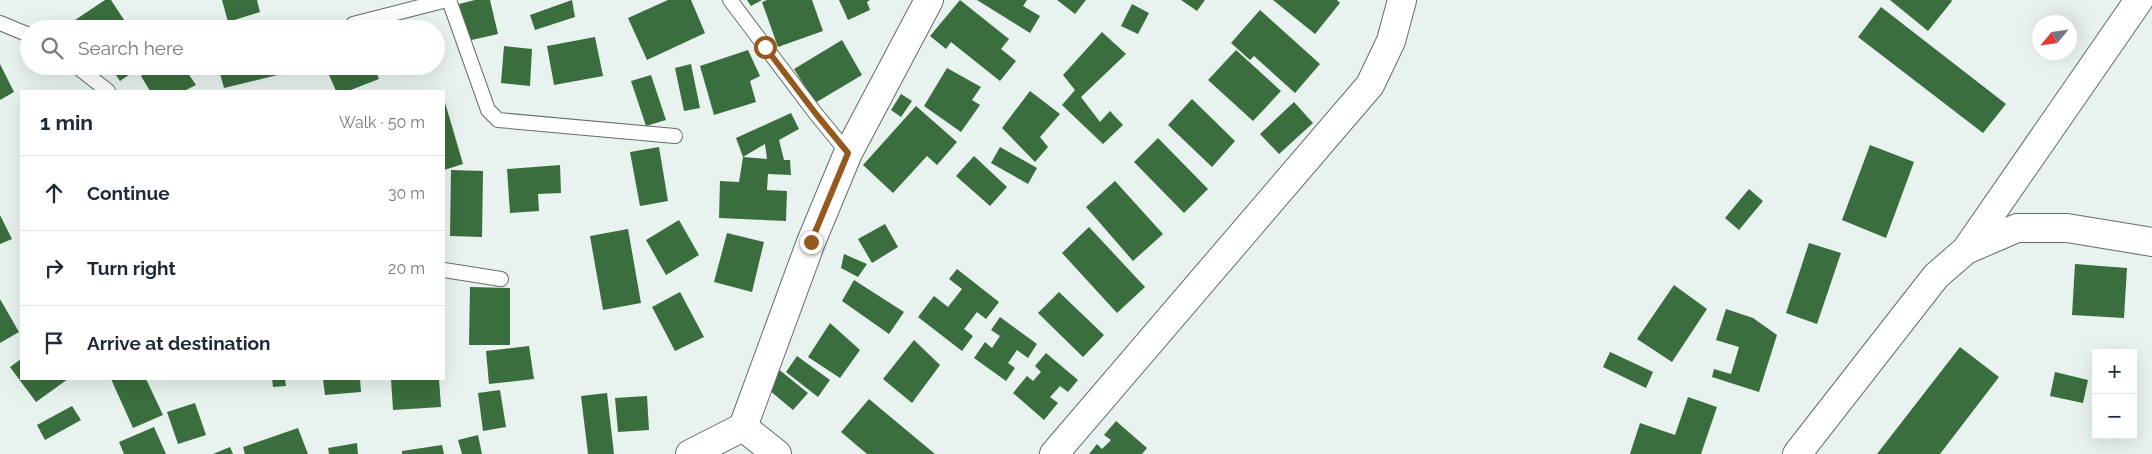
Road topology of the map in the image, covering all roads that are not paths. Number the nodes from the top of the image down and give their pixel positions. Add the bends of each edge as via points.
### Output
1 (448, 0) edge
2 (730, 0) edge
3 (929, 0) edge
4 (1402, 0) edge
5 (2139, 0) edge
6 (369, 20) edge
7 (0, 23) edge
8 (20, 31) edge
9 (88, 75) edge
10 (107, 90) edge
11 (675, 136) dead end
12 (848, 153) junction
13 (2152, 242) edge
14 (1966, 250) junction
15 (445, 270) edge
16 (501, 279) dead end
17 (743, 427) junction
18 (690, 454) edge
19 (777, 454) edge
20 (1054, 454) edge
21 (1797, 454) edge

1 - 6 lane
1 - 11 lane via 488,110 498,120
2 - 12 lane
3 - 12 street
4 - 20 street via 1391,41 1370,85
5 - 14 street
7 - 8 lane
9 - 10 lane
12 - 17 street via 811,242
13 - 14 street via 2067,228 2017,228
14 - 21 street via 1936,276
15 - 16 lane
17 - 18 street
17 - 19 street

